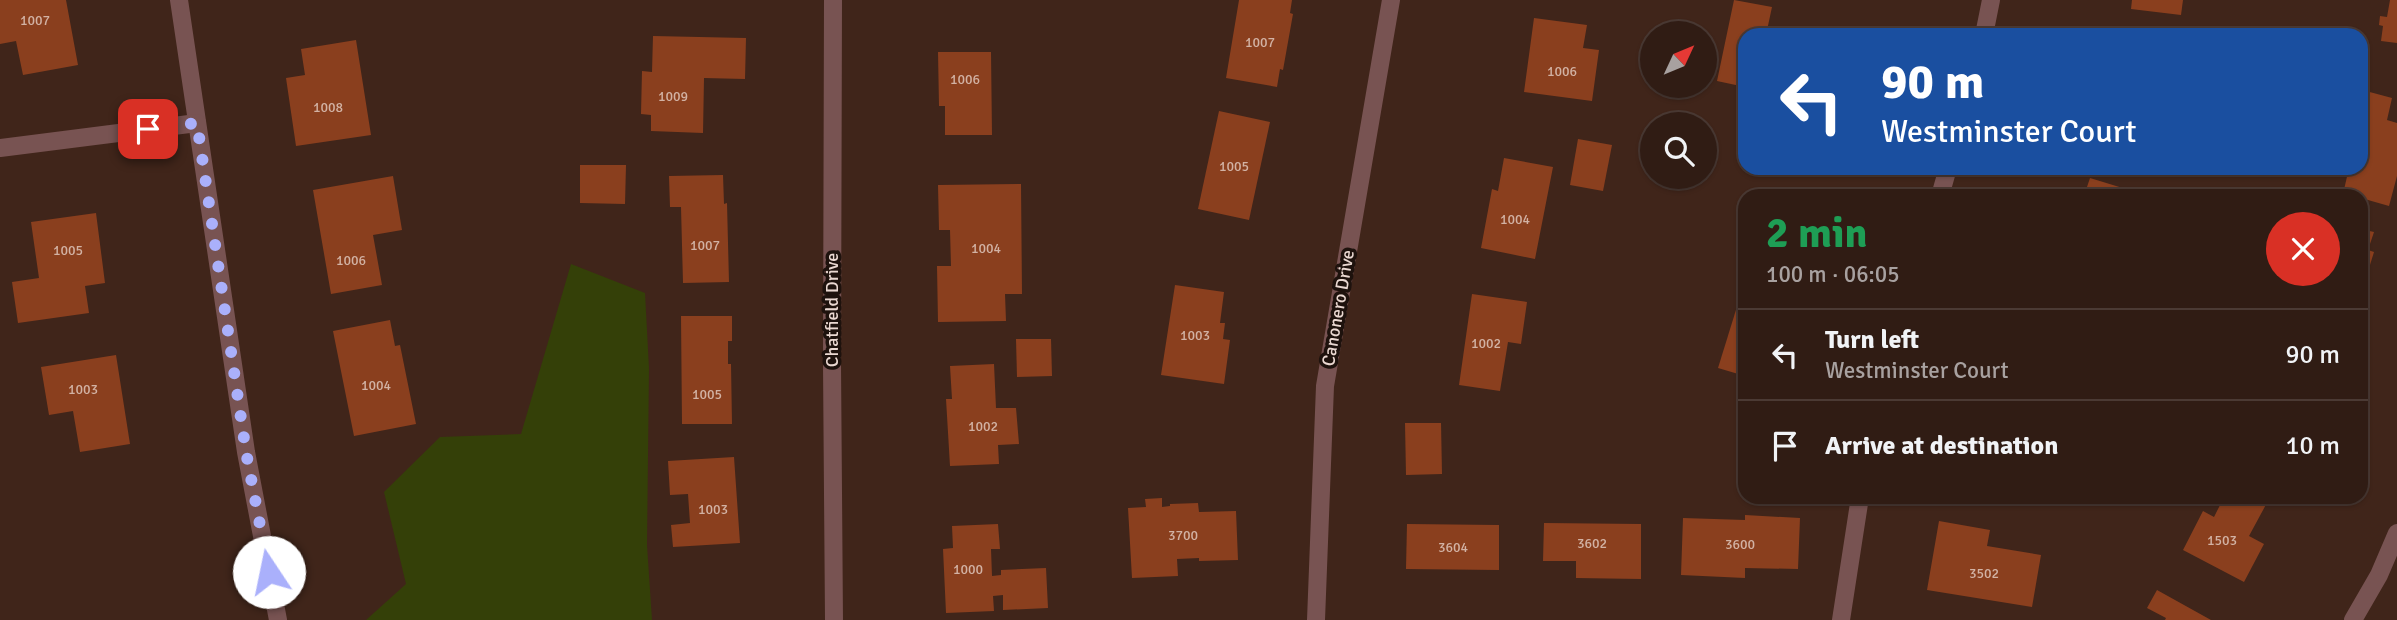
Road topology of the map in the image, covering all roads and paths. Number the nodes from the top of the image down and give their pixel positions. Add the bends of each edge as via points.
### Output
1 (179, 0) edge
2 (833, 0) edge
3 (1391, 0) edge
4 (1991, 0) edge
5 (1985, 28) edge
6 (197, 123) junction
7 (0, 148) edge
8 (1859, 504) edge
9 (2397, 533) edge
10 (278, 620) edge
11 (834, 620) edge
12 (1316, 620) edge
13 (1841, 620) edge
14 (2353, 620) edge

1 - 6 street
2 - 11 street, Chatfield Drive
3 - 12 street, Canonero Drive via 1325,386
4 - 5 street
6 - 7 street
6 - 10 street via 246,452
8 - 13 street
9 - 14 street

